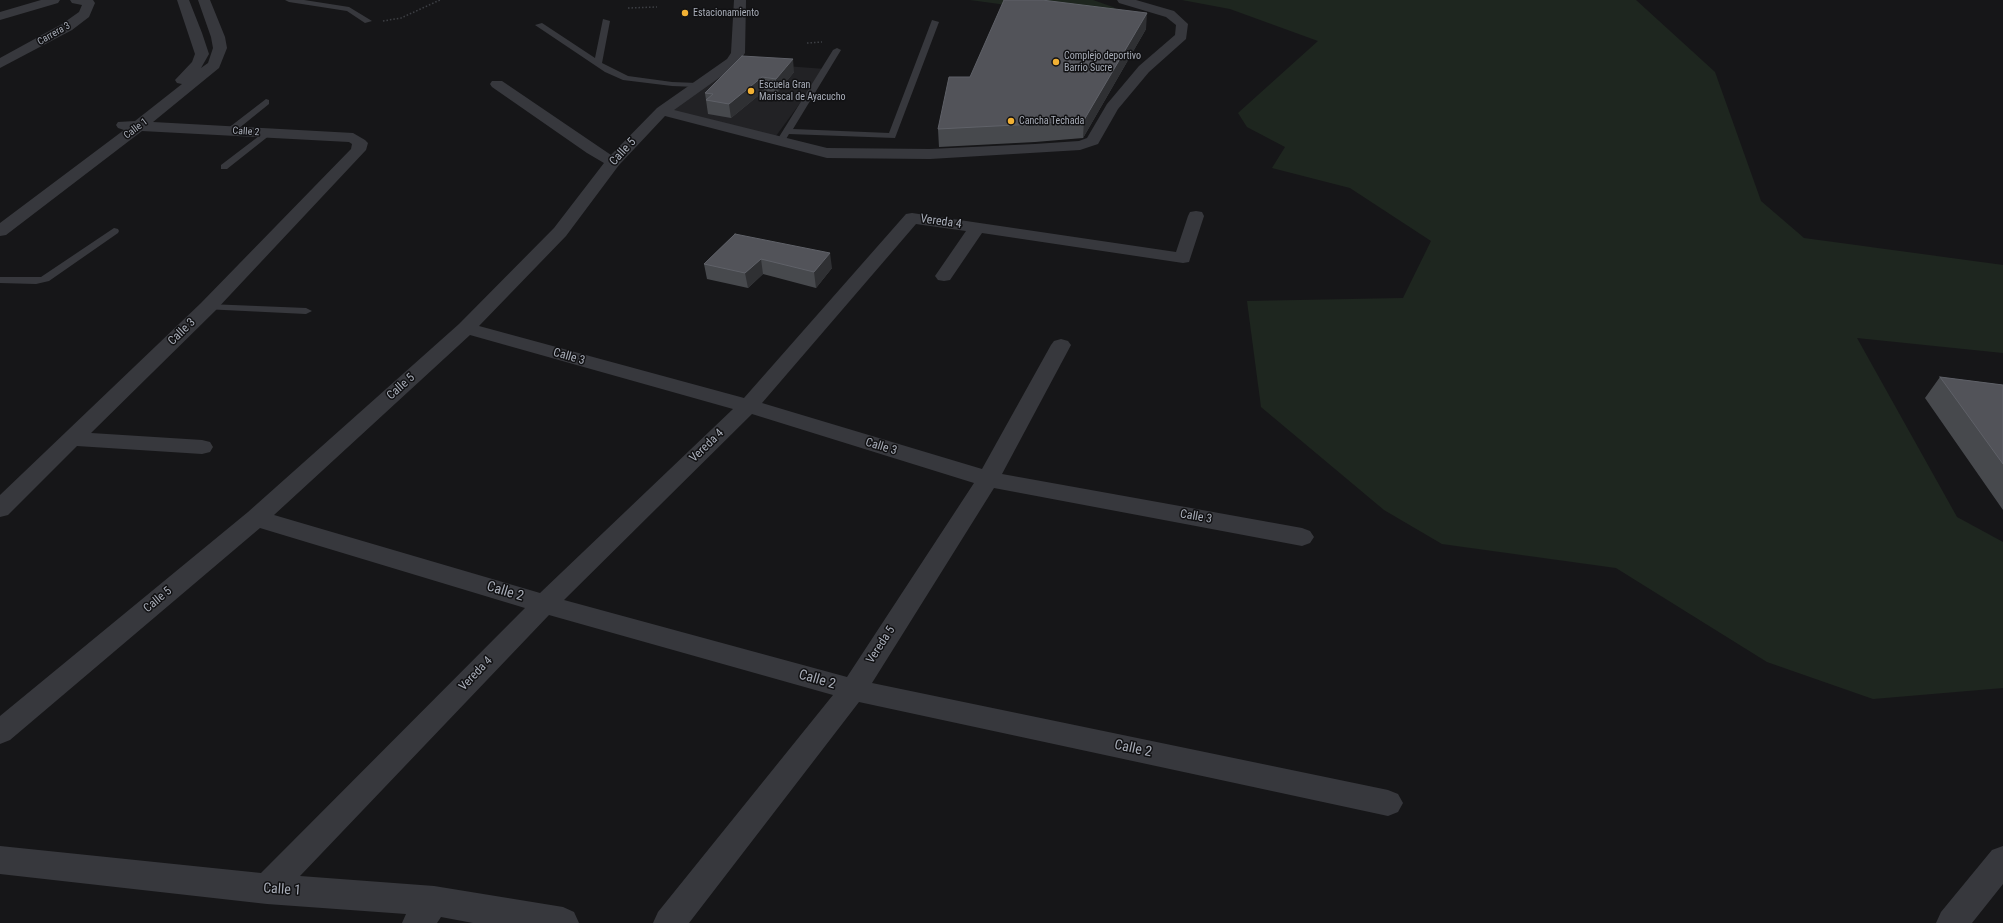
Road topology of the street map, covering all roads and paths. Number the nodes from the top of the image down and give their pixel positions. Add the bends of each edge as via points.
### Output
1 (54, 0) edge
2 (76, 0) edge
3 (183, 0) edge
4 (204, 0) edge
5 (289, 0) edge
6 (440, 0) edge
7 (740, 0) edge
8 (1123, 0) edge
9 (657, 7) dead end
10 (628, 8) dead end
11 (0, 16) edge
12 (368, 21) dead end
13 (606, 21) dead end
14 (381, 22) dead end
15 (935, 22) dead end
16 (540, 25) dead end
17 (823, 42) dead end
18 (807, 43) dead end
19 (837, 50) dead end
20 (598, 63) junction
21 (0, 64) edge
22 (497, 84) dead end
23 (697, 85) junction
24 (266, 102) dead end
25 (662, 111) junction
26 (123, 125) junction
27 (140, 125) junction
28 (230, 131) junction
29 (267, 133) junction
30 (783, 137) junction
31 (358, 150) joint
32 (613, 162) junction
33 (224, 167) dead end
34 (0, 214) edge
35 (1196, 216) dead end
36 (976, 228) junction
37 (0, 231) edge
38 (114, 231) dead end
39 (944, 276) dead end
40 (0, 280) edge
41 (208, 307) junction
42 (306, 311) dead end
43 (466, 328) junction
44 (1061, 344) dead end
45 (748, 406) junction
46 (73, 439) junction
47 (202, 447) dead end
48 (988, 479) junction
49 (0, 509) edge
50 (256, 518) junction
51 (1302, 537) dead end
52 (544, 604) junction
53 (853, 690) junction
54 (0, 732) edge
55 (1388, 804) dead end
56 (0, 860) edge
57 (2003, 860) edge
58 (266, 889) junction
59 (426, 912) edge
60 (563, 923) edge
61 (669, 923) edge
62 (1952, 923) edge

1 - 11 street
2 - 21 street, Carrera 3 via 89,3 84,14 67,27
3 - 26 street, Calle 1 via 202,54 198,64 178,83
4 - 27 street, Calle 1 via 220,48 214,65
5 - 12 lane via 349,9
6 - 14 path via 401,18
7 - 23 street, Calle 5 via 738,53 722,70
8 - 30 street via 1170,14 1182,24 1181,36 1144,69 1112,107 1093,141 1035,149 865,154 827,153
9 - 10 path
13 - 20 lane
15 - 30 lane via 892,136
16 - 20 lane
17 - 18 path
19 - 30 lane
20 - 23 lane via 626,78
22 - 32 street
23 - 25 street, Calle 5
24 - 28 lane
25 - 30 street
25 - 32 street, Calle 5
26 - 27 street, Calle 2
26 - 34 street, Calle 1
27 - 28 street, Calle 2
27 - 37 street, Calle 1
28 - 29 street, Calle 2
29 - 31 street, Calle 2 via 353,138 360,143
29 - 33 lane
31 - 41 street, Calle 3
32 - 43 street, Calle 5 via 560,232
35 - 36 street, Vereda 4 via 1183,258
36 - 39 street
36 - 45 street, Vereda 4 via 912,218
38 - 40 lane via 45,279
41 - 42 lane
41 - 46 street, Calle 3
43 - 45 street, Calle 3
43 - 50 street, Calle 5
44 - 48 street, Vereda 5
45 - 48 street, Calle 3
45 - 52 street, Vereda 4
46 - 47 street
46 - 49 street, Calle 3
48 - 51 street, Calle 3
48 - 53 street, Vereda 5
50 - 52 street, Calle 2
50 - 54 street, Calle 5
52 - 53 street, Calle 2
52 - 58 street, Vereda 4
53 - 55 street, Calle 2
53 - 61 street, Vereda 5
56 - 58 street, Calle 1
57 - 62 street
58 - 59 street, Calle 1
59 - 60 street, Calle 1

